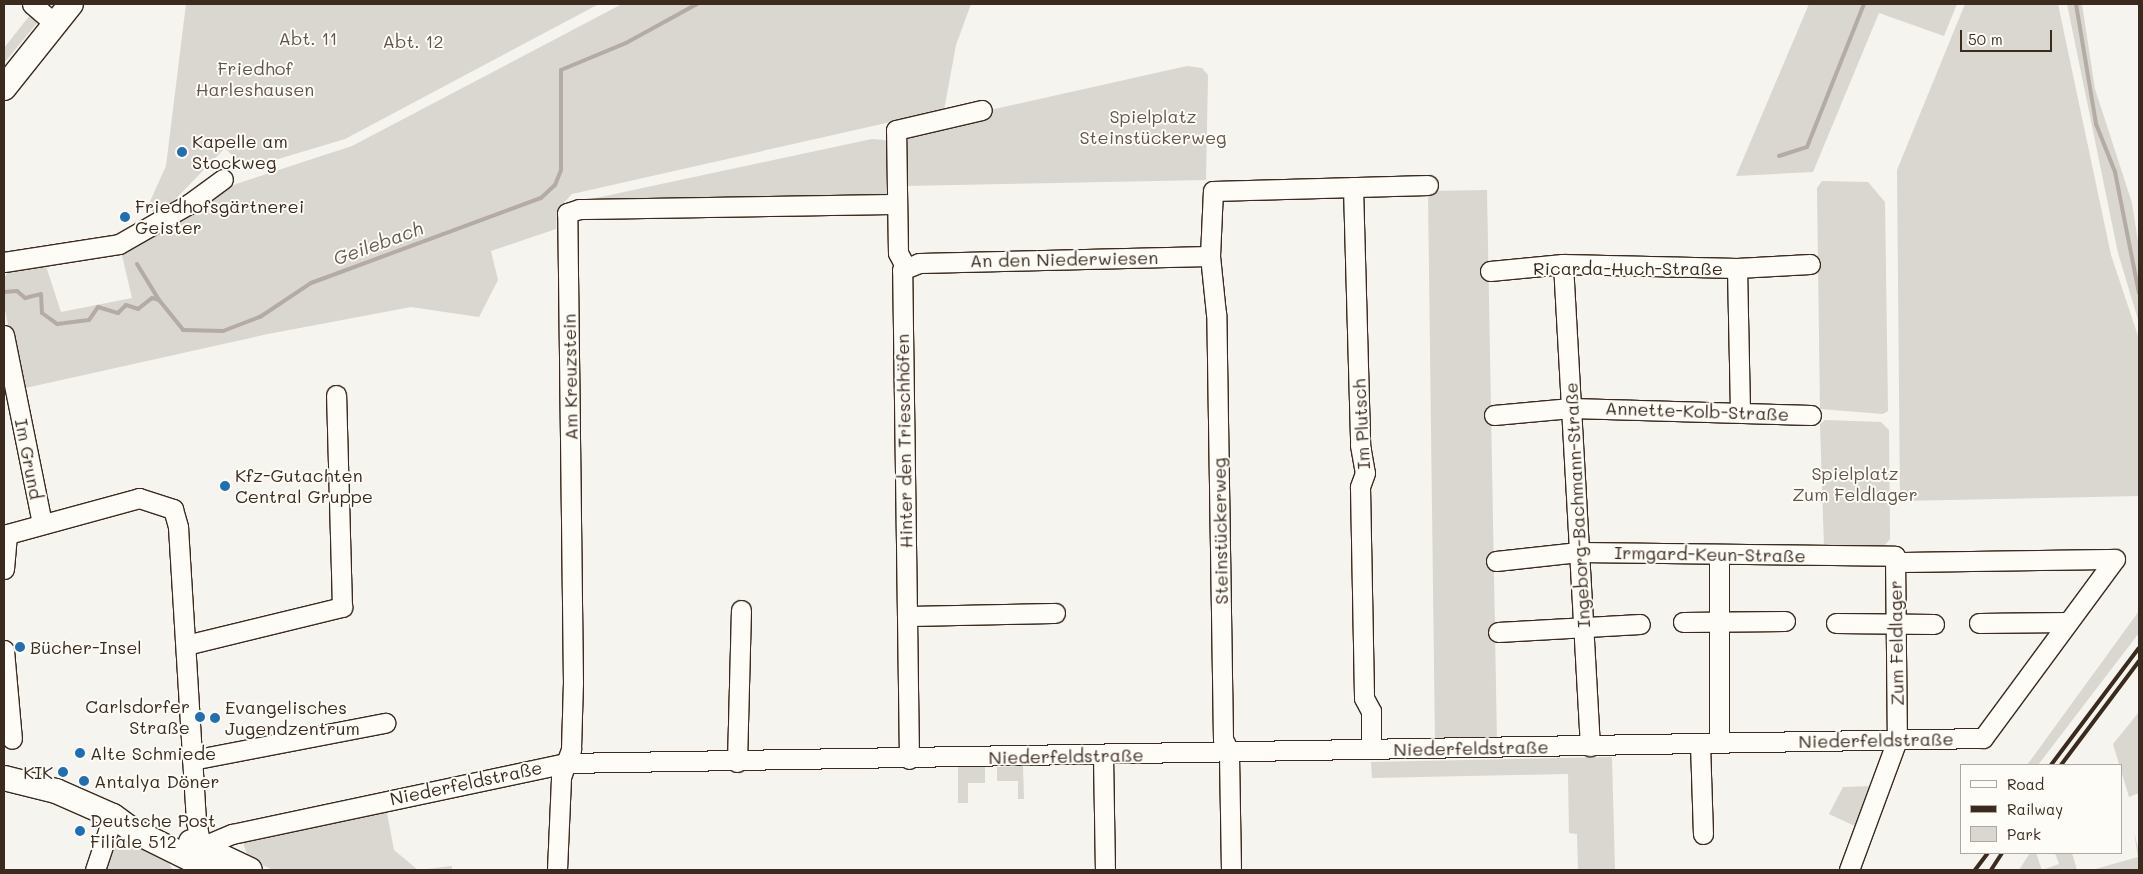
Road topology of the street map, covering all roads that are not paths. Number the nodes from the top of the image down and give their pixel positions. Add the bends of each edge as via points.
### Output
1 (32, 4) edge
2 (72, 4) edge
3 (55, 24) junction
4 (4, 88) edge
5 (982, 110) dead end
6 (223, 179) dead end
7 (1428, 185) dead end
8 (1353, 187) junction
9 (897, 204) junction
10 (1210, 256) junction
11 (4, 262) edge
12 (1563, 264) junction
13 (1810, 264) dead end
14 (912, 265) junction
15 (1737, 268) junction
16 (1490, 271) dead end
17 (4, 335) edge
18 (336, 395) dead end
19 (1571, 408) junction
20 (1740, 411) junction
21 (1494, 415) dead end
22 (1811, 415) dead end
23 (42, 524) junction
24 (5, 535) edge
25 (1579, 552) junction
26 (1719, 555) junction
27 (1895, 559) junction
28 (2115, 559) joint
29 (1496, 561) dead end
30 (4, 569) edge
31 (741, 610) dead end
32 (1055, 612) dead end
33 (907, 616) junction
34 (1719, 620) junction
35 (1785, 621) dead end
36 (1683, 622) dead end
37 (2068, 622) junction
38 (1836, 623) dead end
39 (1979, 623) dead end
40 (1640, 624) dead end
41 (1934, 624) dead end
42 (1896, 625) junction
43 (1583, 626) junction
44 (1498, 632) dead end
45 (186, 645) junction
46 (4, 650) edge
47 (6, 678) edge
48 (385, 723) dead end
49 (12, 739) dead end
50 (1897, 740) junction
51 (1700, 744) junction
52 (1719, 744) junction
53 (1590, 746) junction
54 (1371, 749) junction
55 (1229, 751) junction
56 (1103, 756) junction
57 (909, 759) junction
58 (192, 760) junction
59 (737, 762) junction
60 (566, 763) junction
61 (4, 778) edge
62 (120, 819) junction
63 (1703, 834) dead end
64 (196, 863) edge
65 (95, 870) edge
66 (250, 870) edge
67 (557, 870) edge
68 (1105, 870) edge
69 (1231, 870) edge
70 (1849, 870) edge

1 - 3 street
2 - 3 main road
3 - 4 main road
5 - 9 street via 896,130
6 - 11 street via 189,204 118,244
7 - 8 street
8 - 10 street, Steinstückerweg via 1213,191
8 - 54 street, Im Plutsch via 1360,445 1365,473 1360,487 1364,698 1371,710
9 - 14 street via 898,253
9 - 60 street, Am Kreuzstein via 574,209 567,213 573,623 572,749
10 - 14 street, An den Niederwiesen
10 - 55 street, Steinstückerweg via 1216,314 1223,740
12 - 15 street, Ricarda-Huch-Straße
12 - 16 street, Ricarda-Huch-Straße
12 - 19 street, Ingeborg-Bachmann-Straße
13 - 15 street, Ricarda-Huch-Straße
14 - 33 street, Hinter den Trieschhöfen via 900,275
15 - 20 street, Ricarda-Huch-Straße
17 - 23 street, Im Grund
18 - 45 street via 342,607
19 - 20 street, Annette-Kolb-Straße
19 - 21 street, Annette-Kolb-Straße
19 - 25 street, Ingeborg-Bachmann-Straße
20 - 22 street, Annette-Kolb-Straße
23 - 24 street
23 - 45 street via 139,498 173,509 178,527
24 - 30 street
25 - 26 street, Irmgard-Keun-Straße
25 - 29 street, Irmgard-Keun-Straße
25 - 43 street, Ingeborg-Bachmann-Straße
26 - 27 street, Irmgard-Keun-Straße
26 - 34 street
27 - 28 street, Irmgard-Keun-Straße
27 - 42 street, Zum Feldlager
28 - 37 street, Niederfeldstraße
31 - 59 street
32 - 33 street
33 - 57 street, Hinter den Trieschhöfen
34 - 35 street
34 - 36 street
34 - 52 street
37 - 39 street
37 - 50 street, Niederfeldstraße via 1983,738
38 - 42 street
40 - 43 street
41 - 42 street
42 - 50 street, Zum Feldlager
43 - 44 street
43 - 53 street, Ingeborg-Bachmann-Straße
45 - 58 street
46 - 47 street
47 - 49 street
48 - 58 street
50 - 52 street, Niederfeldstraße
50 - 70 street, Zum Feldlager
51 - 52 street, Niederfeldstraße
51 - 53 street, Niederfeldstraße
51 - 63 street
53 - 54 street, Niederfeldstraße
54 - 55 street, Niederfeldstraße
55 - 56 street, Niederfeldstraße
55 - 69 street, Steinstückerweg
56 - 57 street, Niederfeldstraße
56 - 68 street
57 - 59 street, Niederfeldstraße
58 - 64 street
59 - 60 street, Niederfeldstraße
60 - 64 street, Niederfeldstraße via 232,834
60 - 67 street, Am Kreuzstein via 561,777
61 - 62 main road via 56,791
62 - 64 main road via 166,830
62 - 65 street
64 - 66 main road

